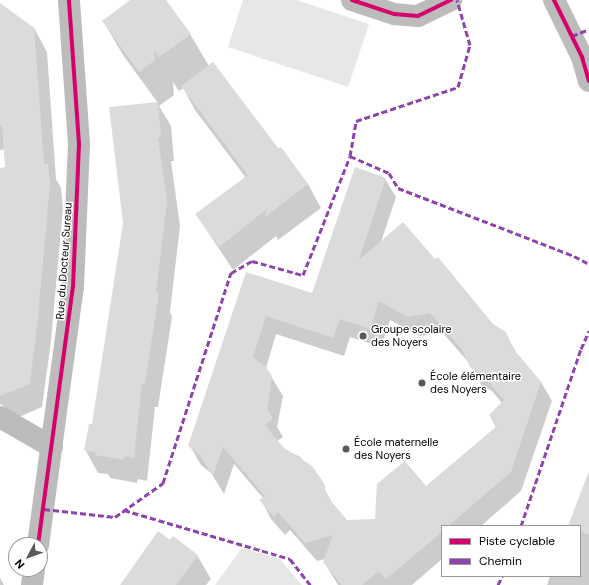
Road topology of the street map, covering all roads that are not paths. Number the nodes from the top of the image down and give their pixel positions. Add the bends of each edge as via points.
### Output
1 (69, 0) edge
2 (352, 0) edge
3 (451, 0) edge
4 (554, 0) edge
5 (589, 81) edge
6 (0, 417) edge
7 (52, 447) junction
8 (39, 537) edge

1 - 7 street, Rue du Docteur Sureau via 79,144 73,287
2 - 3 street via 394,14 418,16
4 - 5 street via 582,57
6 - 7 street
7 - 8 street, Rue du Docteur Sureau

